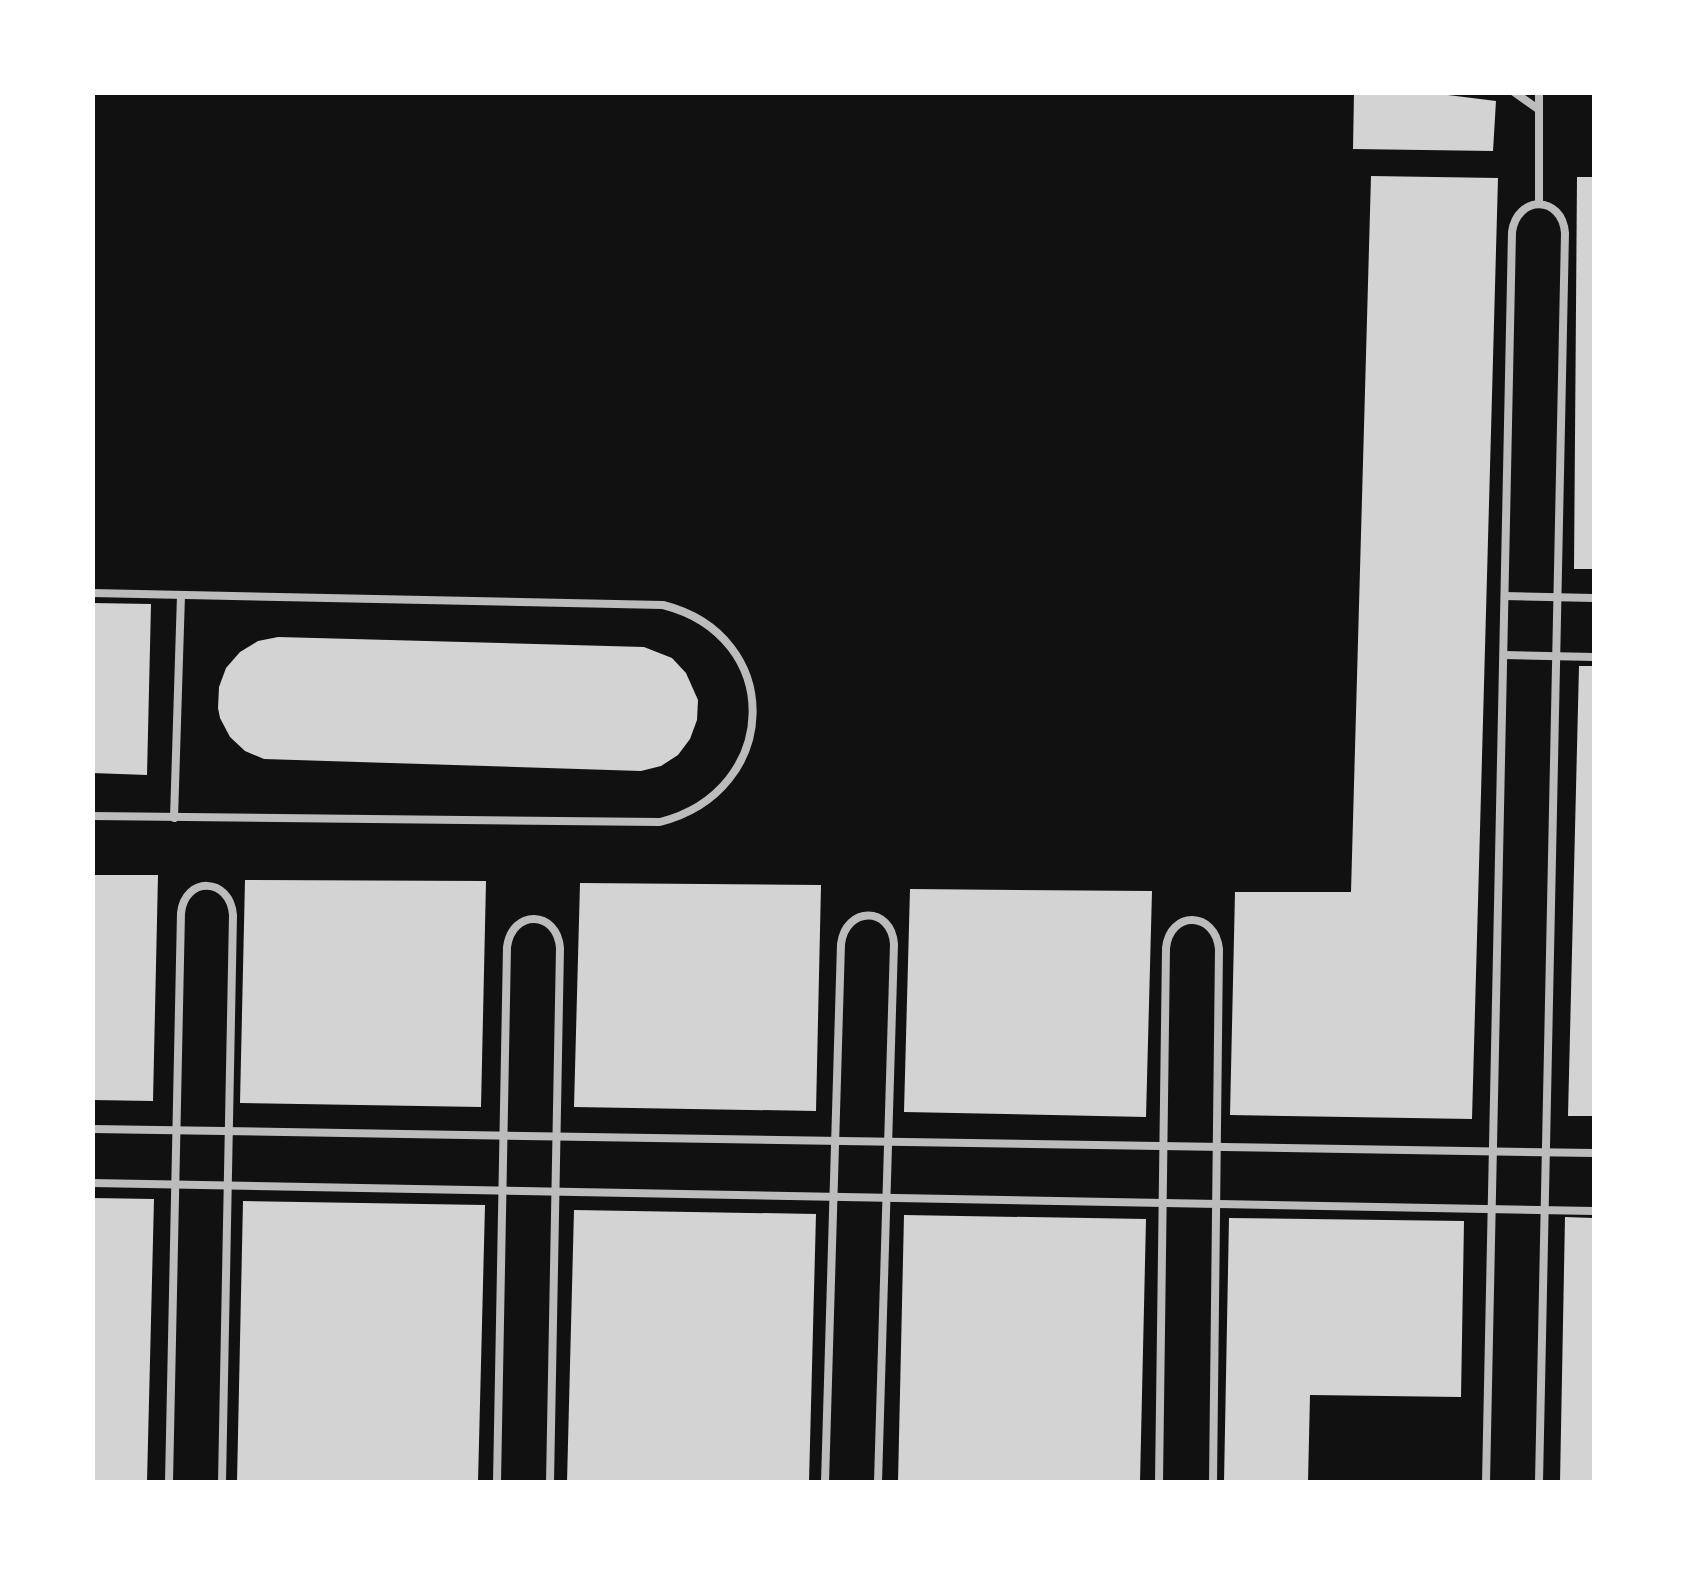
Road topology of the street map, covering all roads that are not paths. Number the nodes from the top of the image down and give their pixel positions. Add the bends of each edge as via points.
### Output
1 (1514, 92) edge
2 (1539, 92) edge
3 (1538, 109) junction
4 (1540, 204) junction
5 (92, 593) edge
6 (181, 594) junction
7 (1505, 596) junction
8 (1557, 597) junction
9 (1594, 598) edge
10 (1504, 655) junction
11 (1556, 656) junction
12 (1594, 657) edge
13 (92, 816) edge
14 (174, 818) junction
15 (92, 1129) edge
16 (176, 1130) junction
17 (229, 1131) junction
18 (504, 1135) junction
19 (557, 1136) junction
20 (835, 1140) junction
21 (888, 1142) junction
22 (1164, 1146) junction
23 (1216, 1147) junction
24 (1493, 1151) junction
25 (1546, 1152) junction
26 (1594, 1153) edge
27 (92, 1183) edge
28 (175, 1185) junction
29 (228, 1186) junction
30 (503, 1191) junction
31 (555, 1192) junction
32 (834, 1197) junction
33 (886, 1198) junction
34 (1163, 1203) junction
35 (1216, 1204) junction
36 (1492, 1208) junction
37 (1544, 1210) junction
38 (1594, 1211) edge
39 (169, 1482) edge
40 (222, 1482) edge
41 (497, 1482) edge
42 (550, 1482) edge
43 (825, 1482) edge
44 (878, 1482) edge
45 (1159, 1482) edge
46 (1212, 1482) edge
47 (1486, 1482) edge
48 (1539, 1482) edge

1 - 3 lane
2 - 3 lane
3 - 4 lane
4 - 7 lane via 1524,209 1512,232
4 - 8 lane via 1556,210 1566,233
5 - 6 lane
6 - 14 lane
6 - 14 lane via 663,604 697,617 725,639 744,670 753,705 743,758 723,788 694,810 660,822
7 - 8 lane
7 - 10 lane
8 - 9 lane
8 - 11 lane
10 - 11 lane
10 - 24 lane
11 - 12 lane
11 - 25 lane
13 - 14 lane
15 - 16 lane
16 - 17 lane
16 - 17 lane via 180,914 185,897 208,886 224,892 232,906
16 - 28 lane
17 - 18 lane
17 - 29 lane
18 - 19 lane
18 - 19 lane via 508,938 518,924 534,919 550,925 560,940
18 - 30 lane
19 - 20 lane
19 - 31 lane
20 - 21 lane
20 - 21 lane via 842,935 852,921 869,916 894,936
20 - 32 lane
21 - 22 lane
21 - 33 lane
22 - 23 lane
22 - 23 lane via 1167,939 1177,925 1193,920 1209,926 1218,940
22 - 34 lane
23 - 24 lane
23 - 35 lane
24 - 25 lane
24 - 36 lane
25 - 26 lane
25 - 37 lane
27 - 28 lane
28 - 29 lane
28 - 39 lane
29 - 30 lane
29 - 40 lane
30 - 31 lane
30 - 41 lane
31 - 32 lane
31 - 42 lane
32 - 33 lane
32 - 43 lane
33 - 34 lane
33 - 44 lane
34 - 35 lane
34 - 45 lane
35 - 36 lane
35 - 46 lane
36 - 37 lane
36 - 47 lane
37 - 38 lane
37 - 48 lane

